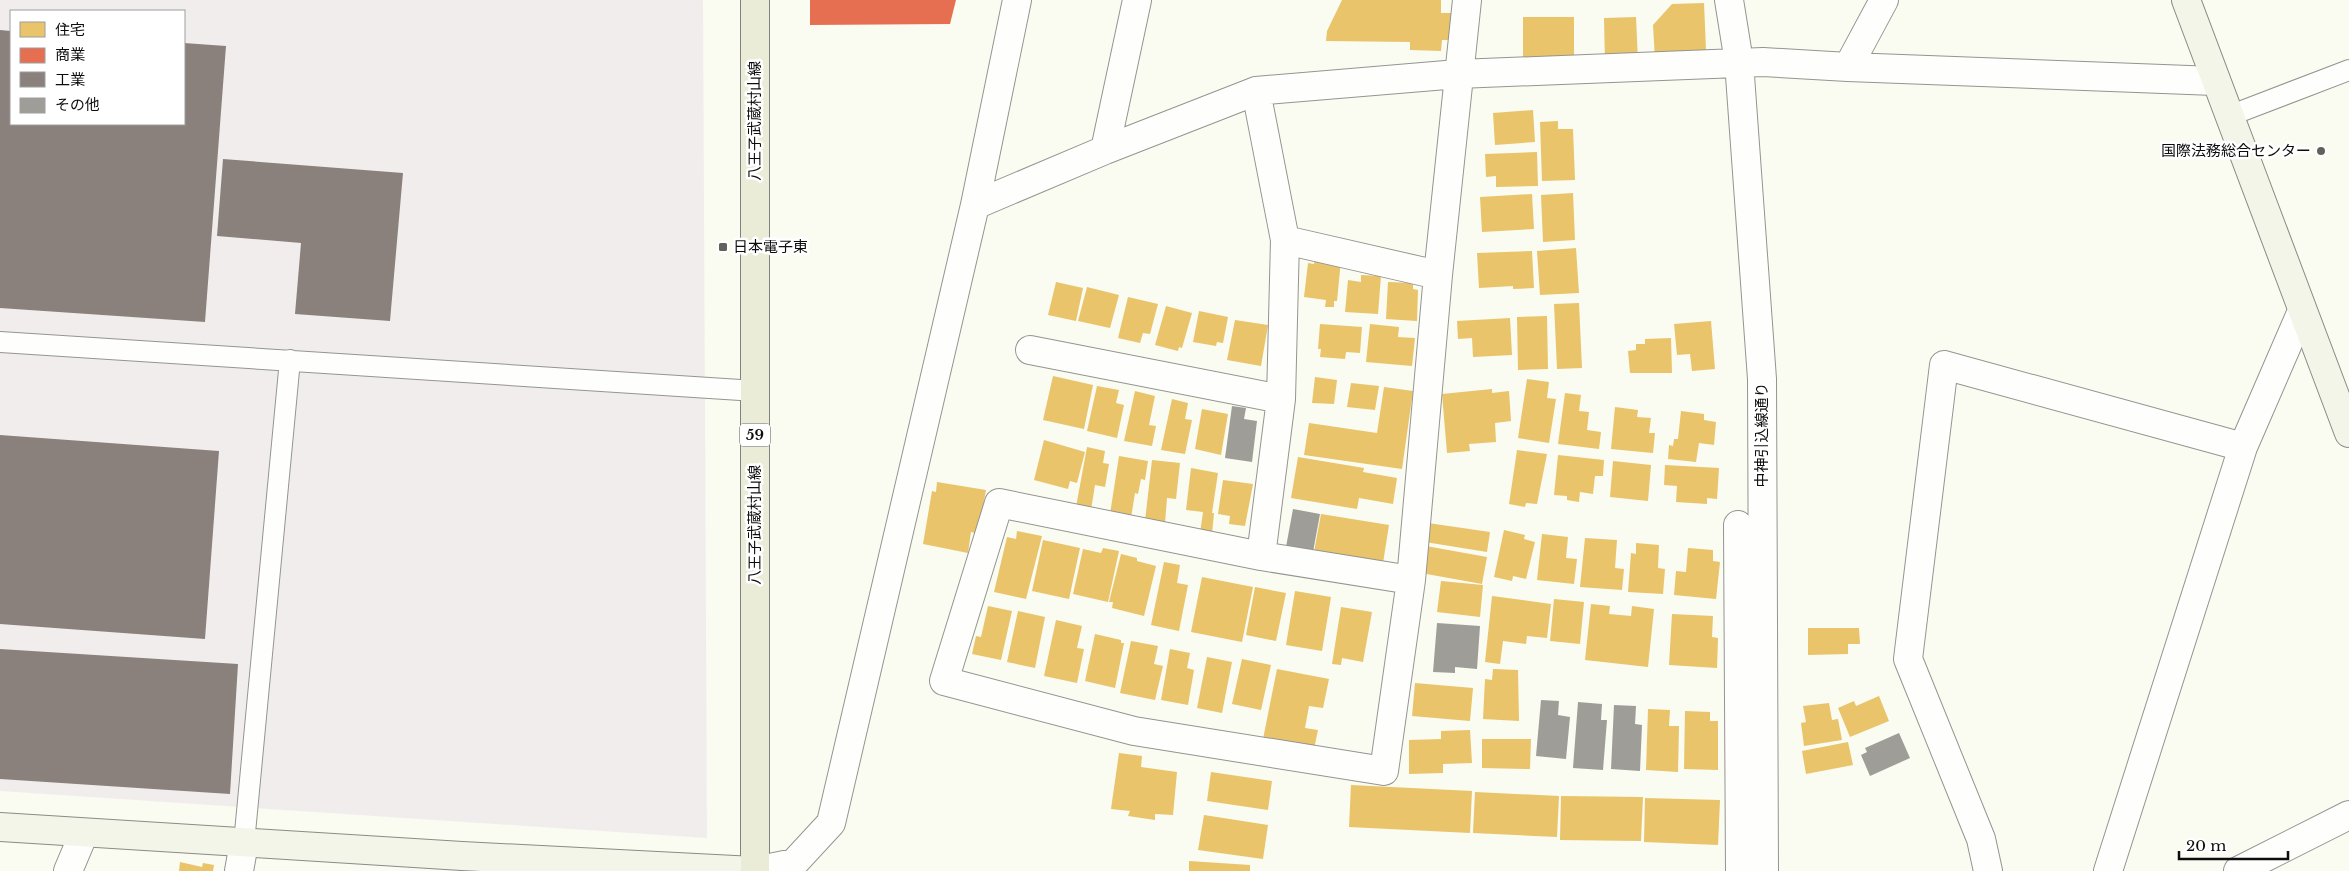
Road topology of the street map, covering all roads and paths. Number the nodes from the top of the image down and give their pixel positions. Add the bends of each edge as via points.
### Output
1 (755, 0) edge
2 (1017, 0) edge
3 (1137, 0) edge
4 (1467, 0) edge
5 (1730, 0) edge
6 (1884, 0) edge
7 (2186, 0) edge
8 (1739, 62) junction
9 (1848, 67) junction
10 (2349, 70) edge
11 (1458, 74) junction
12 (2216, 81) junction
13 (1256, 91) junction
14 (2229, 116) junction
15 (1105, 150) junction
16 (975, 205) junction
17 (1284, 240) junction
18 (1438, 275) junction
19 (2302, 311) junction
20 (0, 342) edge
21 (1030, 350) dead end
22 (290, 360) junction
23 (756, 391) junction
24 (1281, 399) junction
25 (2349, 433) edge
26 (2243, 447) junction
27 (1738, 524) dead end
28 (1261, 556) junction
29 (1411, 580) junction
30 (2349, 815) edge
31 (0, 827) edge
32 (84, 833) junction
33 (244, 843) junction
34 (460, 864) edge
35 (68, 871) edge
36 (239, 871) edge
37 (754, 871) edge
38 (1740, 871) edge
39 (1764, 871) edge
40 (1988, 871) edge
41 (2108, 871) edge
42 (2238, 871) edge

1 - 23 main road, 八王子武蔵村山線 / 59
2 - 16 street
3 - 15 street
4 - 11 street
5 - 8 street, 中神引込線通り
6 - 9 street
7 - 12 street
8 - 9 street
8 - 11 street
8 - 39 street, 中神引込線通り via 1762,379
9 - 12 street
10 - 14 lane
11 - 13 street
11 - 18 street
12 - 14 street
13 - 15 street
13 - 17 street
14 - 19 street
15 - 16 street
16 - 37 street via 831,823 794,863
17 - 18 street
17 - 24 street
18 - 29 street
19 - 25 street
19 - 26 street
20 - 22 lane
21 - 24 street
22 - 23 lane
22 - 33 lane
23 - 37 main road, 八王子武蔵村山線 / 59
24 - 28 street
26 - 40 street via 1944,365 1908,660 1980,839
26 - 41 street
27 - 38 street
28 - 29 street
28 - 29 street via 999,504 944,680 1134,731 1384,771
30 - 42 street
31 - 32 street
32 - 33 street
32 - 35 street
33 - 34 street
33 - 36 street
34 - 37 street

